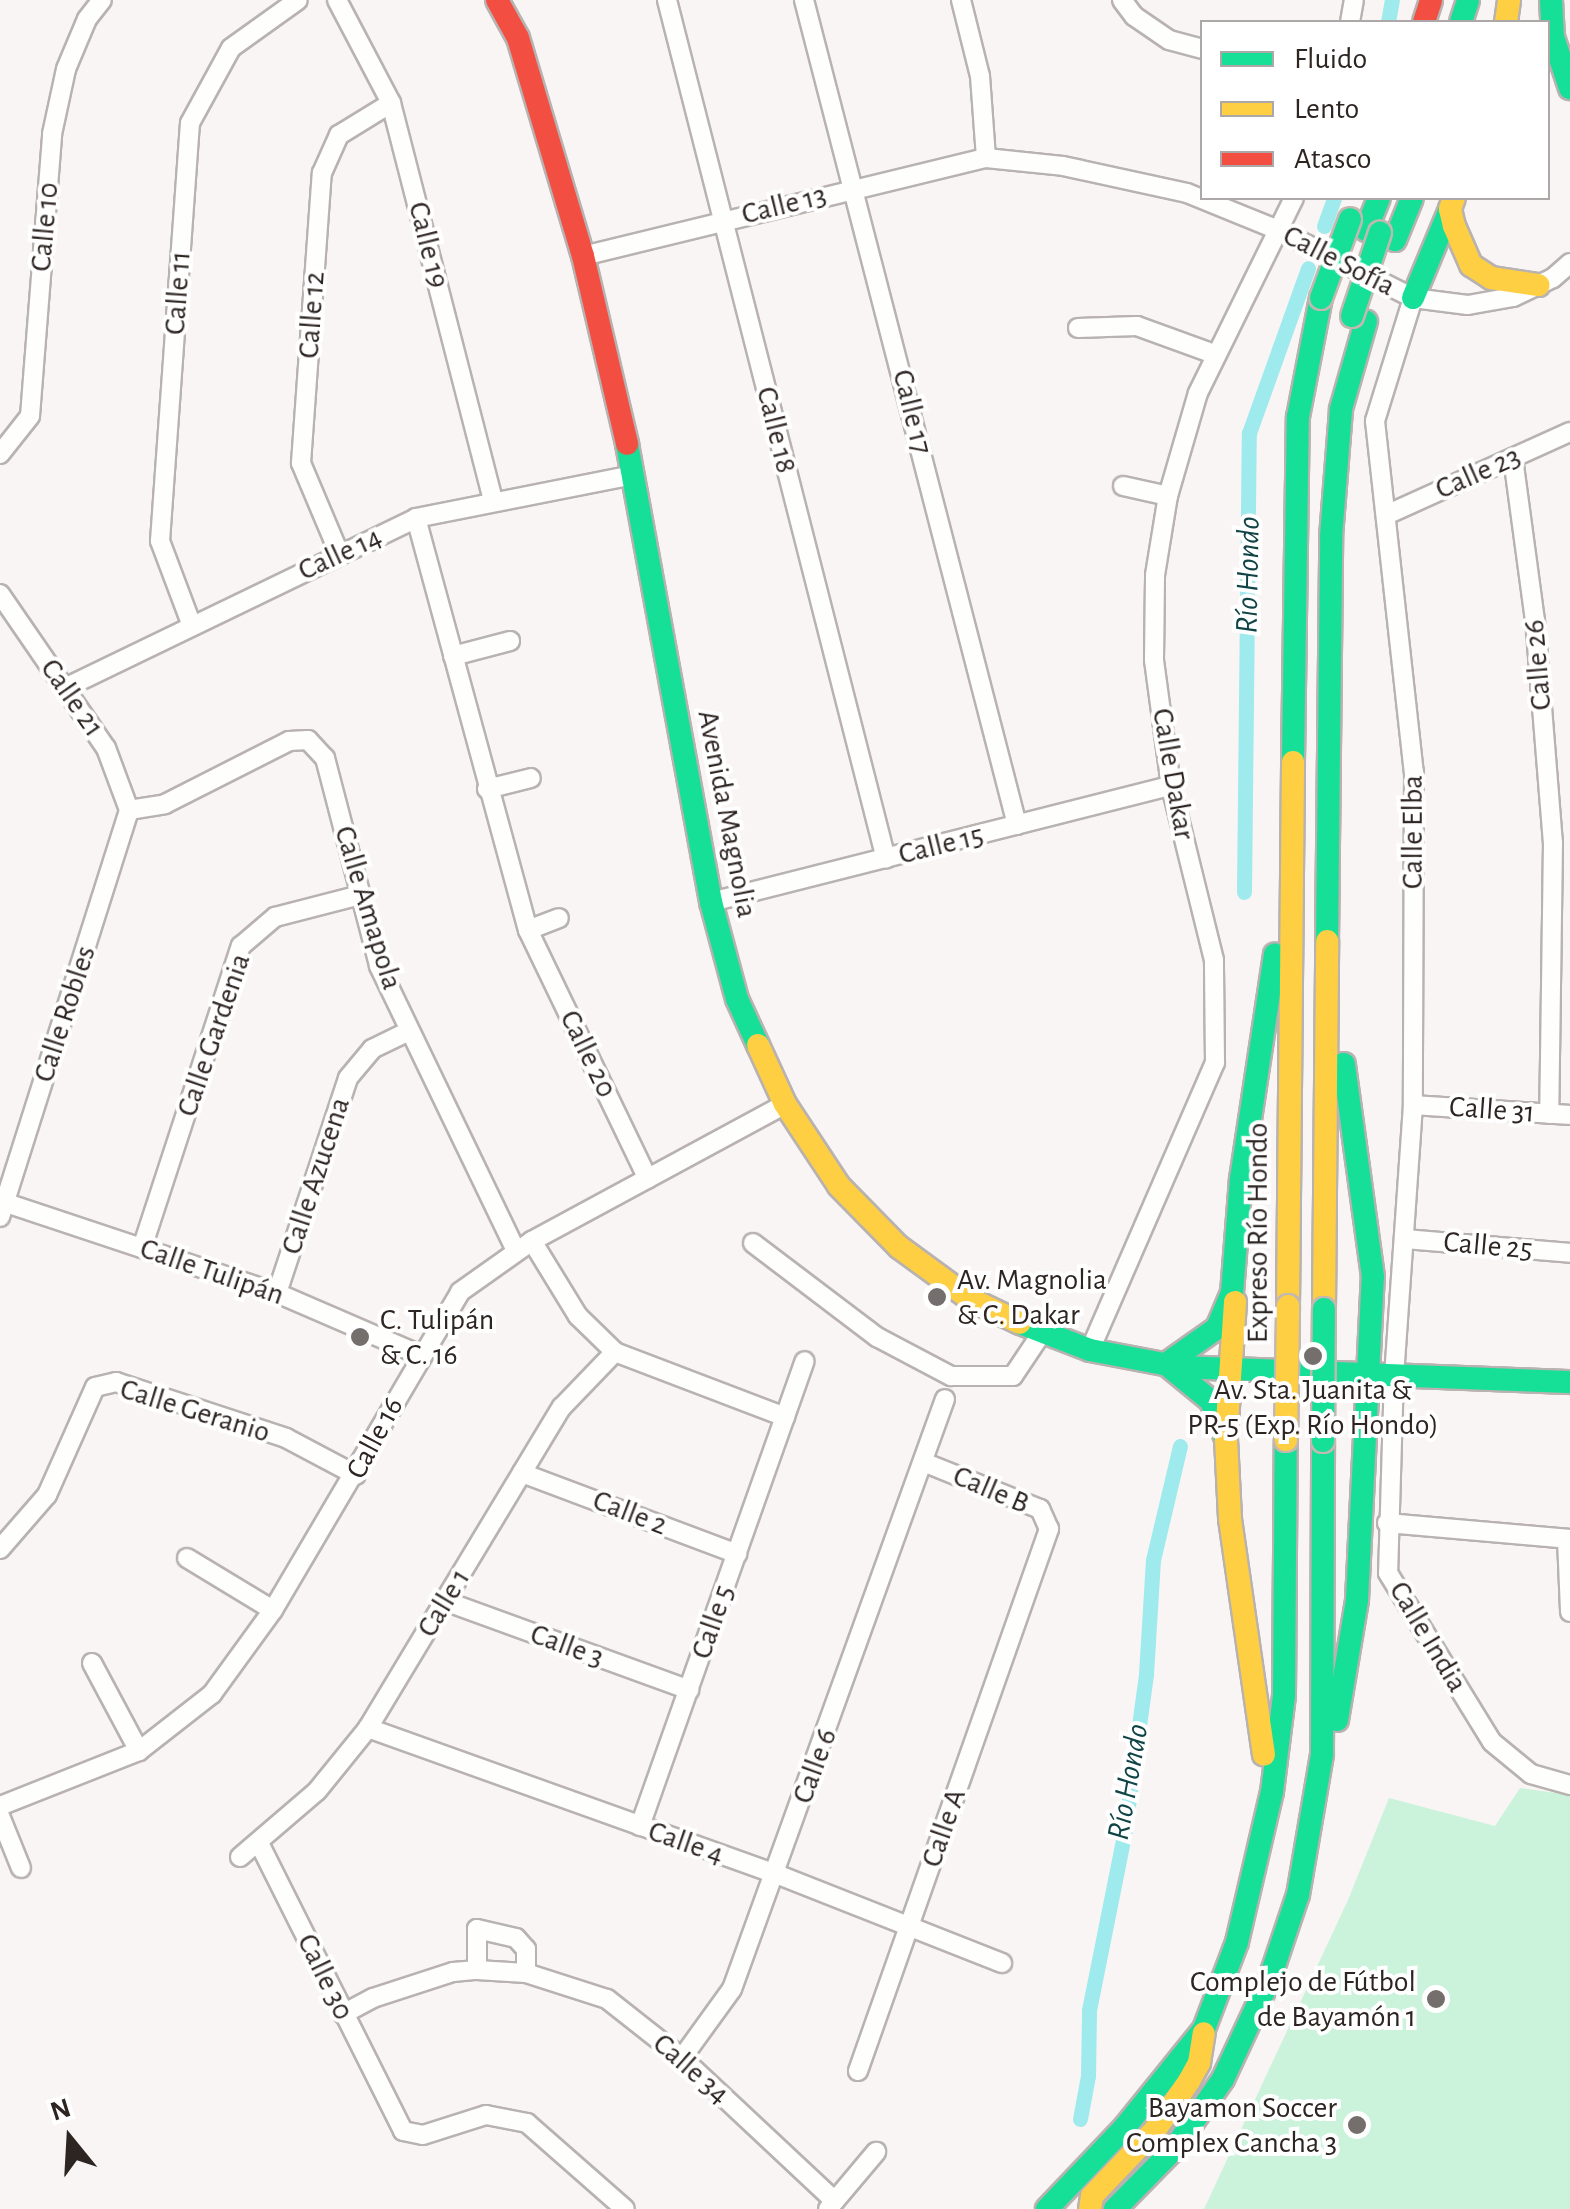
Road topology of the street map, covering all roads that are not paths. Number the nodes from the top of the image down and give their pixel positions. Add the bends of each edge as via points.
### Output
1 (102, 0) edge
2 (298, 0) edge
3 (337, 0) edge
4 (497, 0) edge
5 (668, 0) edge
6 (804, 0) edge
7 (962, 0) edge
8 (1122, 0) edge
9 (1551, 0) edge
10 (1200, 48) edge
11 (1570, 88) edge
12 (391, 103) junction
13 (986, 158) junction
14 (855, 187) junction
15 (1200, 199) edge
16 (1202, 200) edge
17 (1293, 200) edge
18 (1379, 200) edge
19 (1393, 200) edge
20 (1409, 200) edge
21 (1452, 203) edge
22 (724, 221) junction
23 (1370, 224) edge
24 (1278, 230) junction
25 (583, 256) junction
26 (1570, 263) edge
27 (1538, 285) junction
28 (1413, 298) junction
29 (1344, 311) junction
30 (1078, 328) dead end
31 (1214, 354) junction
32 (1570, 432) edge
33 (0, 454) edge
34 (1512, 458) junction
35 (634, 475) junction
36 (1122, 486) dead end
37 (1168, 496) junction
38 (493, 500) junction
39 (1386, 515) junction
40 (416, 518) junction
41 (338, 553) junction
42 (0, 594) edge
43 (192, 626) junction
44 (510, 641) dead end
45 (453, 656) junction
46 (64, 688) junction
47 (531, 778) dead end
48 (1171, 786) junction
49 (487, 789) junction
50 (129, 810) junction
51 (1017, 825) junction
52 (1561, 844) edge
53 (886, 859) junction
54 (360, 895) junction
55 (711, 902) junction
56 (559, 918) dead end
57 (1291, 919) junction
58 (528, 930) junction
59 (1562, 978) edge
60 (1328, 1002) junction
61 (410, 1030) junction
62 (785, 1104) junction
63 (1413, 1105) junction
64 (1549, 1114) junction
65 (1570, 1115) edge
66 (648, 1179) junction
67 (2, 1207) edge
68 (1405, 1240) junction
69 (753, 1243) dead end
70 (524, 1246) junction
71 (142, 1248) junction
72 (1570, 1253) edge
73 (277, 1293) junction
74 (1232, 1293) junction
75 (1041, 1334) junction
76 (1090, 1350) junction
77 (615, 1352) junction
78 (420, 1355) junction
79 (806, 1361) dead end
80 (1166, 1364) junction
81 (1232, 1370) junction
82 (1383, 1374) junction
83 (1570, 1382) edge
84 (945, 1399) dead end
85 (785, 1417) junction
86 (1226, 1439) junction
87 (923, 1462) junction
88 (522, 1473) junction
89 (356, 1475) junction
90 (1387, 1523) junction
91 (1568, 1539) edge
92 (0, 1548) edge
93 (737, 1554) junction
94 (187, 1558) dead end
95 (1030, 1584) joint
96 (445, 1601) junction
97 (273, 1610) junction
98 (1570, 1612) edge
99 (92, 1663) dead end
100 (688, 1690) junction
101 (368, 1728) junction
102 (139, 1751) junction
103 (1322, 1754) junction
104 (1570, 1785) edge
105 (1272, 1792) junction
106 (0, 1806) edge
107 (4, 1825) edge
108 (640, 1826) junction
109 (259, 1843) junction
110 (240, 1857) dead end
111 (22, 1868) dead end
112 (776, 1874) junction
113 (909, 1926) junction
114 (1002, 1963) dead end
115 (477, 1970) junction
116 (526, 1973) junction
117 (343, 2014) junction
118 (1204, 2028) junction
119 (682, 2058) junction
120 (858, 2071) dead end
121 (1174, 2149) junction
122 (876, 2152) dead end
123 (831, 2205) edge
124 (625, 2209) edge
125 (1048, 2209) edge
126 (1090, 2209) edge
127 (1115, 2209) edge
128 (1154, 2209) edge

1 - 33 street, Calle 10 via 66,69 52,134 30,416
2 - 43 street, Calle 11 via 231,48 190,123 160,541
3 - 12 street, Calle 19
4 - 25 main road, Avenida Magnolia via 518,38
5 - 22 street, Calle 18
6 - 14 street, Calle 17
7 - 13 street via 980,76
8 - 10 street via 1169,40
9 - 11 main road via 1553,36
12 - 38 street, Calle 19
12 - 41 street, Calle 12 via 340,135 322,173 301,464
13 - 14 street, Calle 13
13 - 15 street, Calle Sofía via 1063,166
14 - 22 street, Calle 13
14 - 51 street, Calle 17
16 - 24 street, Calle Sofía
17 - 24 street, Calle Dakar
18 - 23 main road
19 - 23 main road
20 - 23 main road, Expreso Río Hondo
21 - 27 main road via 1458,241 1472,265 1492,278
21 - 28 main road
22 - 25 street, Calle 13
22 - 53 street, Calle 18
23 - 29 main road, Expreso Río Hondo, bridge
23 - 29 main road, Expreso Río Hondo
24 - 28 street, Calle Sofía
24 - 31 street, Calle Dakar
25 - 35 main road, Avenida Magnolia
26 - 27 street, Calle Sofía
27 - 28 street, Calle Sofía via 1468,306
28 - 39 street, Calle Elba via 1375,421
29 - 57 main road, Expreso Río Hondo via 1306,360 1296,450
29 - 60 main road, Expreso Río Hondo via 1348,375 1330,537
30 - 31 street via 1137,326
31 - 37 street, Calle Dakar
32 - 34 street, Calle 23
34 - 39 street, Calle 23
34 - 52 street, Calle 26
35 - 38 street, Calle 14
35 - 55 main road, Avenida Magnolia
36 - 37 street
37 - 48 street, Calle Dakar via 1155,575 1154,660
38 - 40 street, Calle 14
39 - 63 street, Calle Elba via 1414,772
40 - 41 street, Calle 14
40 - 45 street, Calle 20
41 - 43 street, Calle 14
42 - 46 street, Calle 21
43 - 46 street, Calle 14
44 - 45 street
45 - 49 street, Calle 20
46 - 50 street, Calle 21 via 106,748
47 - 49 street
48 - 51 street, Calle 15
48 - 76 street, Calle Dakar via 1214,960 1215,1063
49 - 58 street, Calle 20
50 - 54 street, Calle Amapola via 166,804 289,741 308,740 325,758
50 - 67 street, Calle Robles
51 - 53 street, Calle 15
52 - 59 street, Calle 26
53 - 55 street, Calle 15
54 - 61 street, Calle Amapola via 380,966
54 - 71 street, Calle Gardenia via 274,917 241,946
55 - 62 main road, Avenida Magnolia via 736,999
56 - 58 street
57 - 74 main road via 1272,960
57 - 105 main road, Expreso Río Hondo, bridge via 1286,1652
58 - 66 street, Calle 20
59 - 64 street, Calle 26
60 - 82 main road via 1340,1029
60 - 103 main road, Expreso Río Hondo, bridge
61 - 70 street, Calle Amapola
61 - 73 street, Calle Azucena via 372,1049 348,1078
62 - 66 street, Calle 16
62 - 75 main road, Avenida Magnolia via 840,1186 899,1247 970,1299
63 - 64 street, Calle 31
63 - 68 street, Calle Elba
64 - 65 street, Calle 31
66 - 70 street, Calle 16
67 - 71 street, Calle Tulipán
68 - 72 street, Calle 25
68 - 82 street, Calle Elba
69 - 75 street via 877,1337 950,1376 1012,1376
70 - 77 street, Calle Amapola
70 - 78 street, Calle 16 via 460,1292
71 - 73 street, Calle Tulipán
73 - 78 street, Calle Tulipán
74 - 80 main road via 1218,1328
74 - 81 main road
75 - 76 main road, Avenida Magnolia
76 - 80 main road, Avenida Magnolia
77 - 85 street
77 - 88 street, Calle 1 via 562,1406
78 - 89 street, Calle 16
79 - 85 street, Calle 5
80 - 81 main road, Avenida Magnolia
80 - 86 main road via 1211,1400
81 - 82 main road, Avenida Magnolia
81 - 86 main road
82 - 83 main road, Avenida Magnolia
82 - 90 street, Calle India
82 - 103 main road via 1350,1652 1336,1726
84 - 87 street, Calle 6
85 - 93 street, Calle 5
86 - 105 main road via 1232,1548
87 - 95 street, Calle B via 1040,1509 1049,1529
87 - 112 street, Calle 6
88 - 93 street, Calle 2
88 - 96 street, Calle 1
89 - 92 street, Calle Geranio via 286,1438 116,1382 95,1387 47,1494
89 - 97 street, Calle 16
90 - 91 street
90 - 104 street, Calle India via 1388,1573 1492,1742 1531,1774
91 - 98 street
93 - 100 street, Calle 5
94 - 97 street
95 - 113 street, Calle A
96 - 100 street, Calle 3
96 - 101 street, Calle 1
97 - 102 street, Calle 16 via 212,1694
99 - 102 street
100 - 108 street, Calle 5
101 - 108 street, Calle 4
101 - 109 street, Calle 1 via 317,1791
102 - 106 street, Calle 16
103 - 121 main road, Expreso Río Hondo via 1309,1850 1270,1978 1223,2079
105 - 118 main road, Expreso Río Hondo via 1236,1942
107 - 111 street
108 - 112 street, Calle 4
109 - 110 street, Calle 1
109 - 117 street, Calle 30
112 - 113 street, Calle 4
112 - 119 street, Calle 6 via 732,1988
113 - 114 street, Calle 4
113 - 120 street, Calle A
115 - 116 street, Calle 34
115 - 116 street via 477,1929 516,1938 526,1948
115 - 117 street, Calle 34 via 453,1972
116 - 119 street, Calle 34 via 608,1999
117 - 124 street, Calle 30 via 403,2131 423,2135 486,2115 526,2123
118 - 125 main road, Expreso Río Hondo
118 - 126 main road via 1190,2081 1155,2130 1092,2196
119 - 123 street, Calle 34
121 - 127 main road, Expreso Río Hondo
121 - 128 main road via 1156,2184
122 - 123 street

